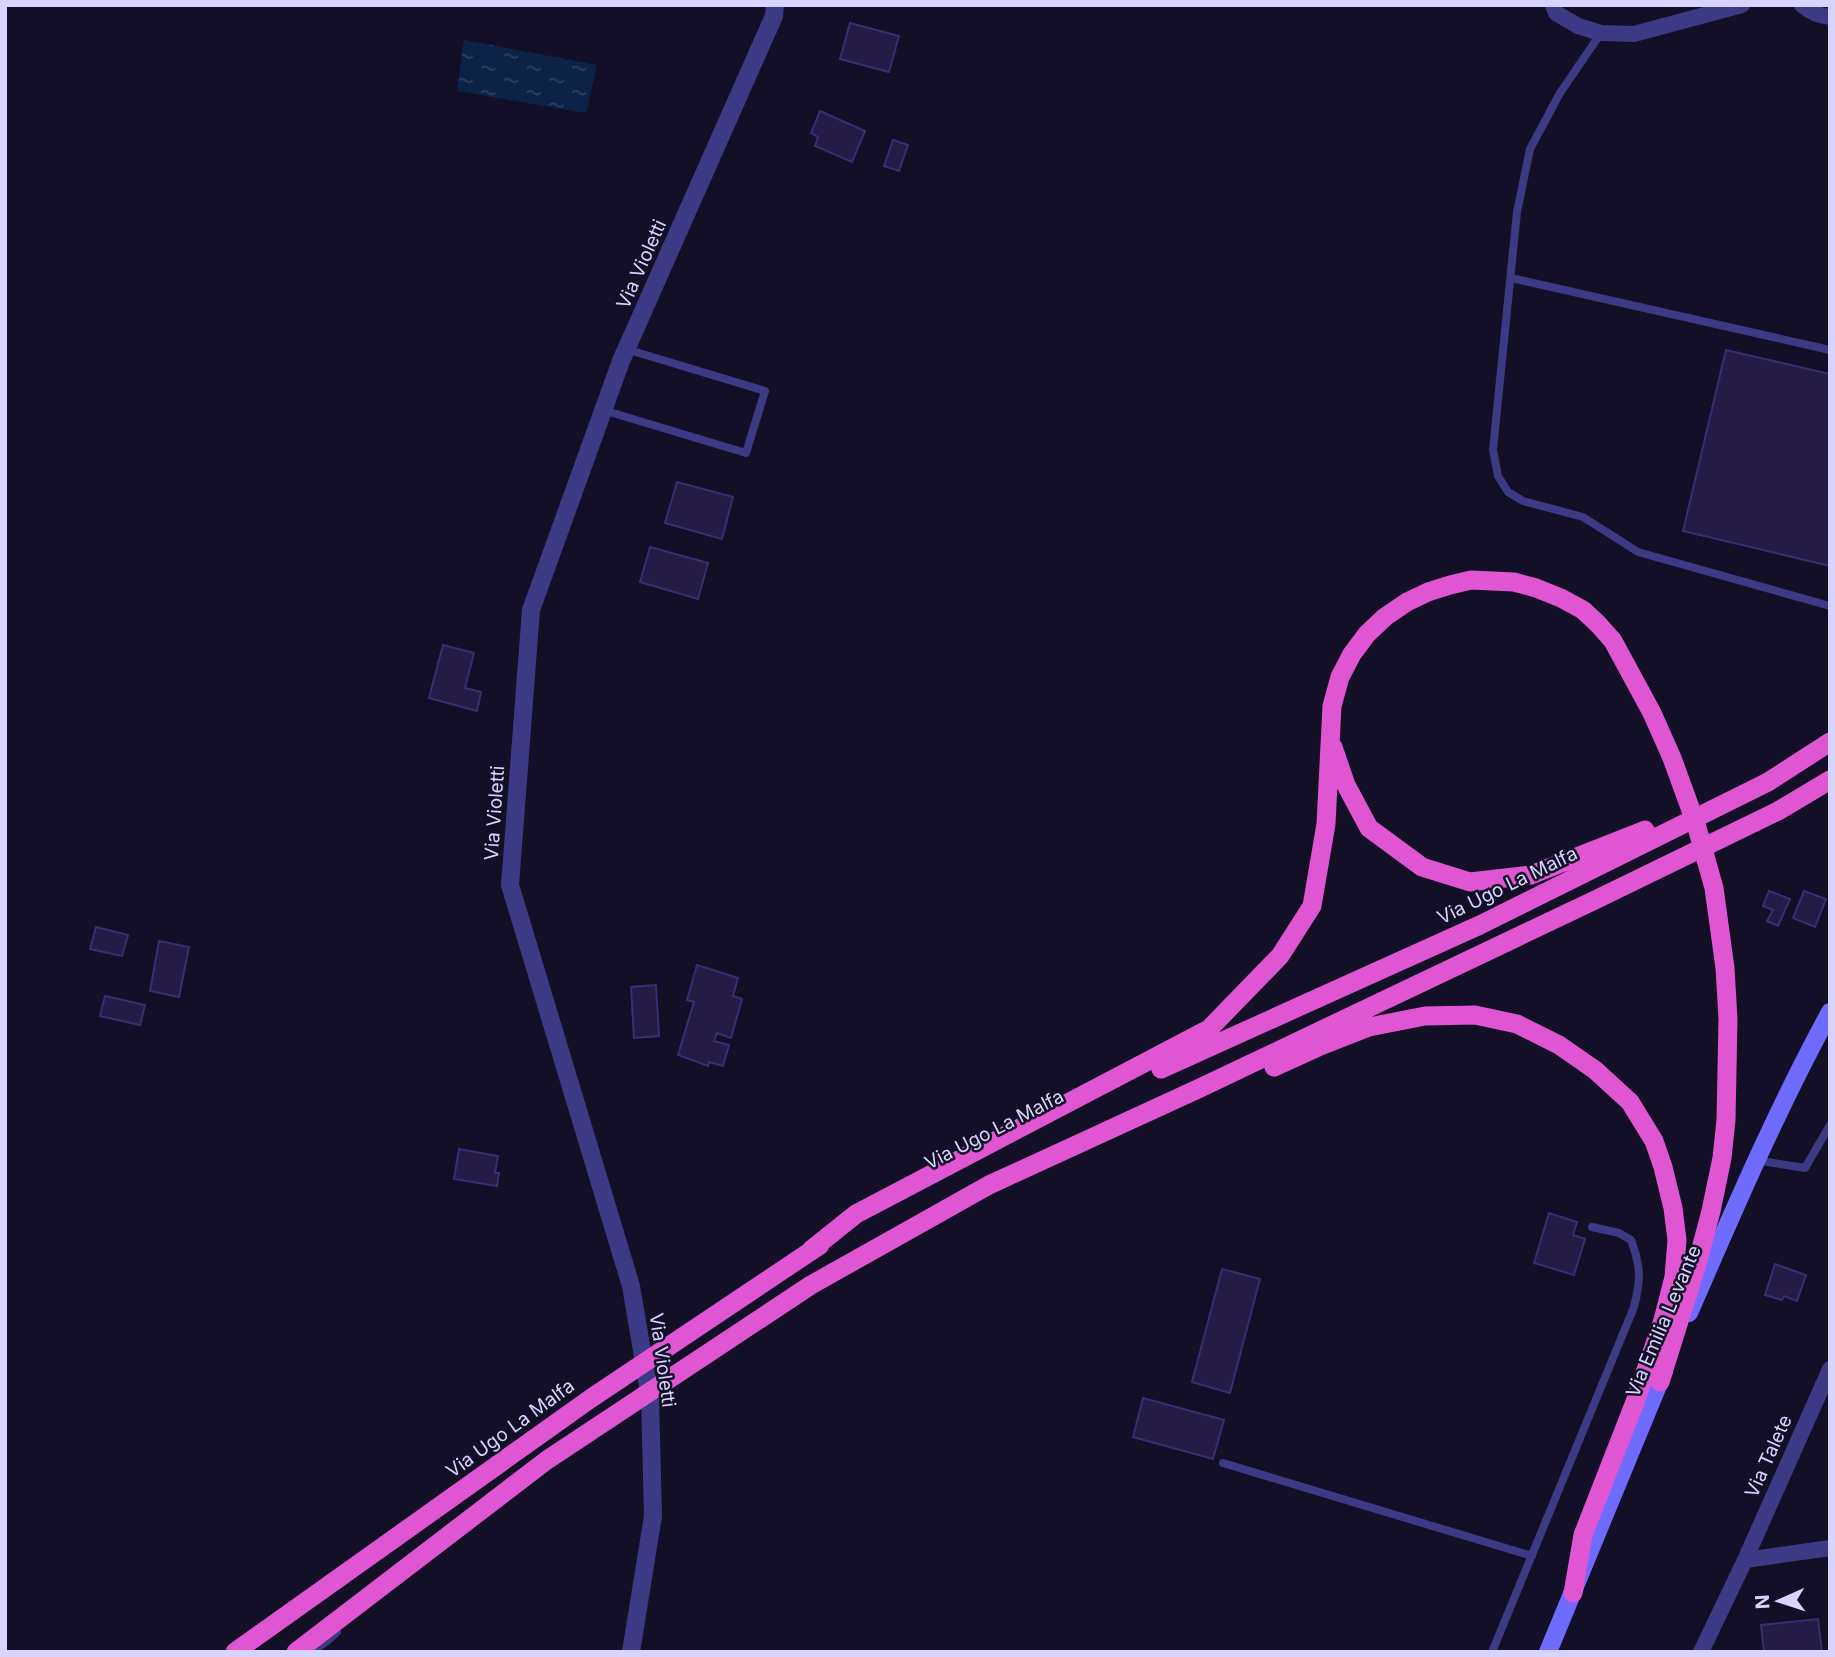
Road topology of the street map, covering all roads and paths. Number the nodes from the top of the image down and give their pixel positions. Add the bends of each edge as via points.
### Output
1 (775, 5) edge
2 (1553, 5) edge
3 (1742, 5) edge
4 (1802, 5) edge
5 (1827, 19) edge
6 (1601, 33) junction
7 (1511, 278) junction
8 (626, 349) junction
9 (1830, 350) edge
10 (603, 410) junction
11 (1830, 606) edge
12 (1329, 732) junction
13 (1830, 742) edge
14 (1830, 780) edge
15 (1768, 782) junction
16 (1830, 1012) edge
17 (1200, 1088) junction
18 (1830, 1125) edge
19 (1755, 1160) junction
20 (1591, 1227) dead end
21 (811, 1250) junction
22 (1830, 1368) edge
23 (1660, 1382) junction
24 (1223, 1463) dead end
25 (1830, 1548) edge
26 (1532, 1556) junction
27 (1745, 1560) junction
28 (1573, 1593) junction
29 (368, 1597) junction
30 (235, 1652) edge
31 (296, 1652) edge
32 (311, 1652) edge
33 (631, 1652) edge
34 (1492, 1652) edge
35 (1548, 1652) edge
36 (1701, 1652) edge

1 - 8 street, Via Violetti
2 - 6 street via 1556,13 1578,26
3 - 6 street via 1634,34
4 - 5 street
6 - 7 lane via 1560,93 1530,149 1517,212
7 - 9 lane
7 - 11 lane via 1493,450 1498,476 1508,492 1523,501 1583,517 1638,552
8 - 10 street, Via Violetti
8 - 10 lane via 765,391 746,453
10 - 33 street, Via Violetti via 531,610 510,885 631,1286 650,1398 653,1516
12 - 15 highway via 1346,785 1369,828 1422,867 1470,882 1531,875
12 - 21 highway via 1326,824 1312,906 1280,956 1209,1029 856,1214
12 - 23 highway via 1340,677 1367,634 1407,602 1471,580 1514,582 1583,610 1613,641 1633,675 1672,758 1714,888 1728,1019 1726,1120 1716,1185 1698,1264
13 - 15 highway, Via Ugo La Malfa
14 - 17 highway via 1778,811
15 - 21 highway, Via Ugo La Malfa via 1480,925 1181,1058
16 - 19 main road, Via Emilia Levante
17 - 28 highway via 1231,1087 1370,1027 1425,1016 1475,1015 1517,1024 1559,1045 1630,1102 1654,1141 1663,1167 1673,1208 1674,1277 1663,1320 1583,1535
17 - 29 highway via 989,1185 823,1278 547,1460
18 - 19 lane via 1805,1168
19 - 23 main road, Via Emilia Levante
20 - 26 lane via 1632,1240 1640,1284
21 - 30 highway, Via Ugo La Malfa via 590,1399
22 - 27 street, Via Talete
23 - 28 main road, Via Emilia Levante
24 - 26 lane
25 - 27 street
26 - 34 lane
27 - 36 street, Via Talete
28 - 35 main road, Via Emilia Levante
29 - 31 highway
29 - 32 lane

